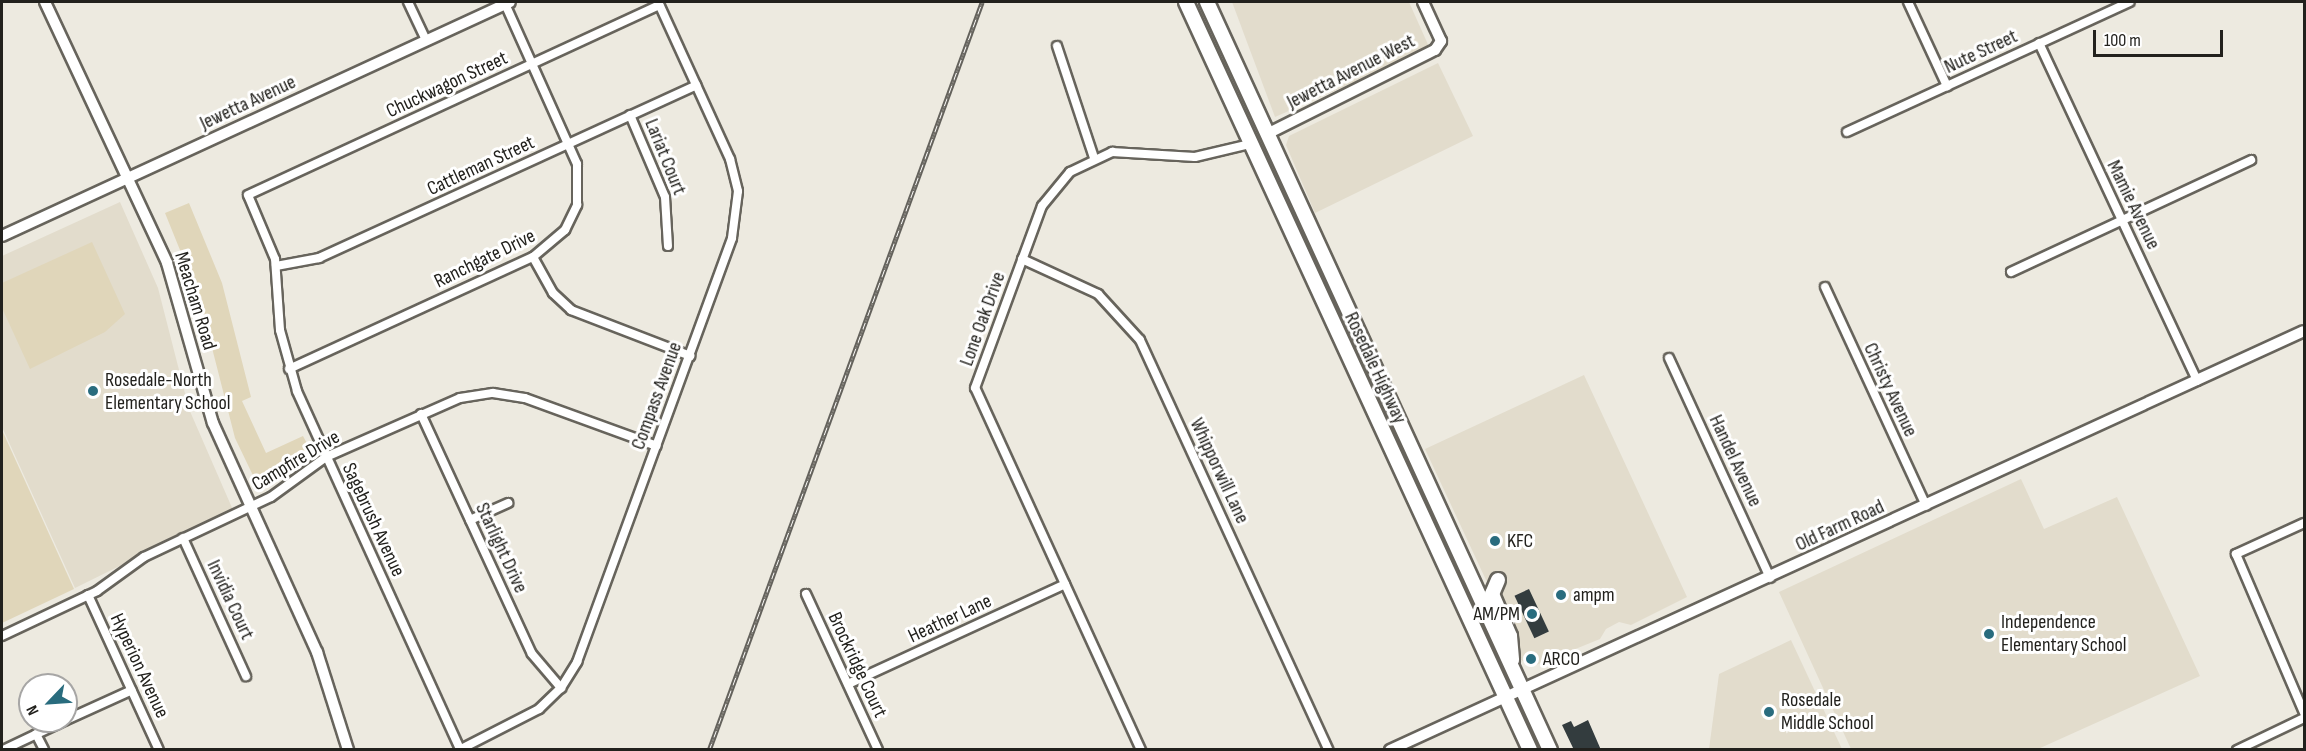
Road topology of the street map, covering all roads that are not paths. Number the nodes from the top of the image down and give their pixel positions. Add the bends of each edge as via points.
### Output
1 (45, 2) edge
2 (408, 2) edge
3 (1185, 2) edge
4 (1194, 2) edge
5 (1207, 2) edge
6 (1423, 2) edge
7 (1908, 2) edge
8 (2129, 2) edge
9 (507, 3) edge
10 (659, 3) edge
11 (426, 40) junction
12 (2039, 43) junction
13 (1057, 46) dead end
14 (532, 64) junction
15 (696, 85) junction
16 (1947, 86) junction
17 (630, 115) junction
18 (1847, 132) dead end
19 (1267, 134) junction
20 (569, 144) junction
21 (1250, 144) junction
22 (1094, 158) junction
23 (2251, 160) dead end
24 (128, 178) junction
25 (248, 195) joint
26 (2123, 220) junction
27 (2, 236) edge
28 (668, 246) dead end
29 (533, 256) junction
30 (1323, 256) junction
31 (1022, 259) junction
32 (276, 266) junction
33 (2011, 272) dead end
34 (1825, 287) dead end
35 (2304, 331) edge
36 (690, 356) junction
37 (1669, 358) dead end
38 (289, 369) junction
39 (2197, 381) junction
40 (1368, 398) junction
41 (421, 414) junction
42 (657, 446) junction
43 (327, 457) junction
44 (508, 502) dead end
45 (1926, 506) junction
46 (250, 507) junction
47 (1444, 519) junction
48 (470, 520) junction
49 (2304, 523) edge
50 (183, 538) junction
51 (1770, 579) junction
52 (1498, 580) dead end
53 (1065, 584) junction
54 (806, 594) dead end
55 (88, 596) junction
56 (2, 636) edge
57 (1513, 668) junction
58 (246, 676) dead end
59 (848, 684) junction
60 (561, 688) junction
61 (1522, 688) junction
62 (132, 690) junction
63 (1505, 696) junction
64 (2304, 713) edge
65 (78, 715) edge
66 (2304, 718) edge
67 (36, 734) joint
68 (460, 749) edge
69 (3, 750) edge
70 (44, 750) edge
71 (159, 750) edge
72 (348, 750) edge
73 (878, 750) edge
74 (1141, 750) edge
75 (1329, 750) edge
76 (1390, 750) edge
77 (1530, 750) edge
78 (1550, 750) edge
79 (2236, 750) edge

1 - 24 street, Meacham Road
2 - 11 street
3 - 21 main road, Rosedale Highway
4 - 19 main road via 1251,125
5 - 19 main road, Rosedale Highway
6 - 19 street, Jewetta Avenue West via 1441,41 1435,50
7 - 16 street
8 - 12 street, Nute Street
9 - 11 street, Jewetta Avenue
9 - 14 street, Ranchgate Drive
10 - 14 street, Chuckwagon Street
10 - 15 street, Compass Avenue
11 - 24 street, Jewetta Avenue
12 - 16 street, Nute Street
12 - 26 street, Mamie Avenue
13 - 22 street
14 - 20 street, Ranchgate Drive
14 - 25 street, Chuckwagon Street
15 - 17 street, Cattleman Street
15 - 36 street, Compass Avenue via 730,159 738,208 732,238
16 - 18 street, Nute Street
17 - 20 street, Cattleman Street
17 - 28 street, Lariat Court via 665,197
19 - 30 main road, Rosedale Highway
20 - 29 street, Ranchgate Drive via 579,177 577,205 565,230
20 - 32 street, Cattleman Street via 319,258
21 - 22 street, Lone Oak Drive via 1196,157 1125,151
21 - 30 main road via 1268,152 1306,235
21 - 40 main road, Rosedale Highway
22 - 31 street, Lone Oak Drive via 1070,172 1049,194
23 - 26 street
24 - 27 street, Jewetta Avenue
24 - 46 street, Meacham Road via 177,289 204,397
25 - 32 street, Sagebrush Avenue
26 - 33 street
26 - 39 street, Mamie Avenue
29 - 36 street via 553,293 571,310
29 - 38 street, Ranchgate Drive
30 - 47 main road, Rosedale Highway
31 - 53 street, Lone Oak Drive via 975,388
31 - 75 street, Whipporwill Lane via 1098,294 1140,340
32 - 38 street, Sagebrush Avenue via 280,330
34 - 45 street, Christy Avenue
35 - 39 street, Old Farm Road
36 - 42 street, Compass Avenue
37 - 51 street, Handel Avenue
38 - 43 street, Sagebrush Avenue
39 - 45 street, Old Farm Road
40 - 47 main road via 1387,420 1426,502
40 - 63 main road, Rosedale Highway
41 - 42 street, Campfire Drive via 460,398 508,394
41 - 43 street, Campfire Drive
41 - 48 street, Starlight Drive
42 - 60 street, Compass Avenue via 577,662
43 - 46 street, Campfire Drive
43 - 68 street, Sagebrush Avenue
44 - 48 street
45 - 51 street, Old Farm Road
46 - 50 street, Campfire Drive
46 - 72 street, Meacham Road via 317,652
47 - 57 main road, Rosedale Highway
48 - 60 street, Starlight Drive via 532,654
49 - 64 street via 2236,554
50 - 55 street, Campfire Drive via 144,556
50 - 58 street, Invidia Court
51 - 61 street, Old Farm Road
52 - 57 main road via 1492,594 1510,636
53 - 59 street, Heather Lane
53 - 74 street, Lone Oak Drive
54 - 59 street, Brockridge Court
55 - 56 street, Campfire Drive
55 - 62 street, Hyperion Avenue
57 - 61 main road, Rosedale Highway
59 - 73 street, Brockridge Court
60 - 68 street, Compass Avenue via 525,718
61 - 63 street, Old Farm Road
61 - 78 main road, Rosedale Highway
62 - 65 street
62 - 71 street, Hyperion Avenue
63 - 76 street, Old Farm Road
63 - 77 main road, Rosedale Highway
66 - 79 street
67 - 69 street
67 - 70 street

